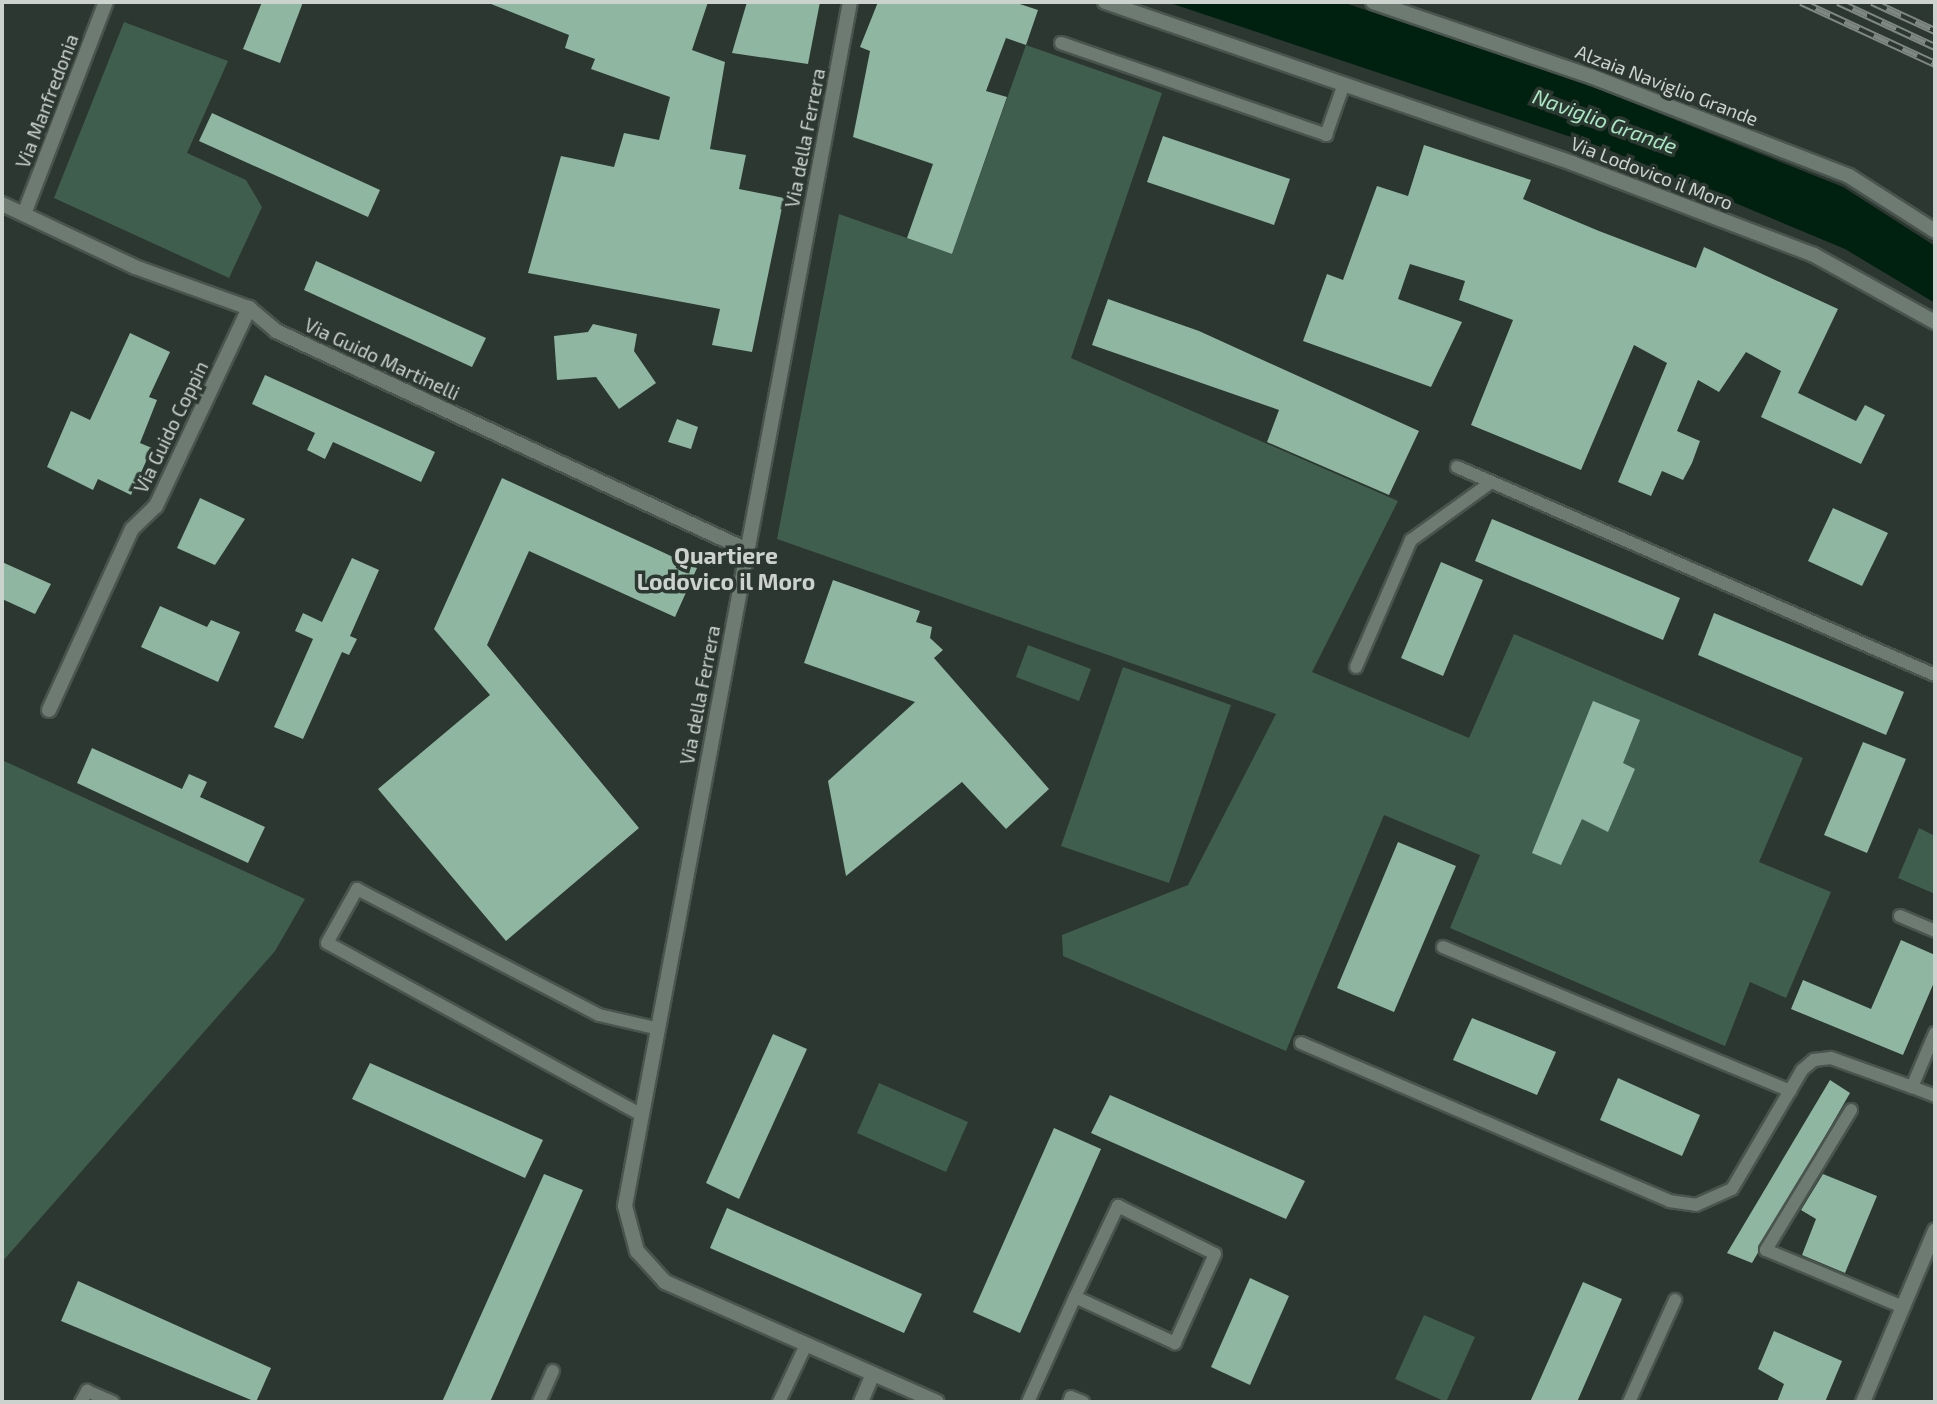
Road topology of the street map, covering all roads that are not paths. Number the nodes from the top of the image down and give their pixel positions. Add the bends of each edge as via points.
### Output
1 (106, 2) edge
2 (850, 2) edge
3 (1105, 2) edge
4 (1373, 2) edge
5 (1061, 43) dead end
6 (1343, 84) junction
7 (2, 204) edge
8 (23, 214) junction
9 (1935, 231) edge
10 (249, 308) junction
11 (1935, 322) edge
12 (1457, 467) dead end
13 (1490, 483) junction
14 (747, 550) junction
15 (1356, 667) dead end
16 (1935, 675) edge
17 (49, 710) dead end
18 (1900, 916) dead end
19 (1935, 931) edge
20 (1443, 947) dead end
21 (655, 1028) junction
22 (1935, 1033) edge
23 (1301, 1044) dead end
24 (1912, 1087) junction
25 (1790, 1091) junction
26 (1935, 1096) edge
27 (1851, 1110) dead end
28 (638, 1113) junction
29 (1934, 1239) edge
30 (1074, 1297) junction
31 (1675, 1300) dead end
32 (1903, 1307) junction
33 (806, 1345) junction
34 (553, 1371) dead end
35 (873, 1374) junction
36 (81, 1402) edge
37 (113, 1402) edge
38 (540, 1402) edge
39 (779, 1402) edge
40 (861, 1402) edge
41 (937, 1402) edge
42 (1028, 1402) edge
43 (1069, 1402) edge
44 (1083, 1402) edge
45 (1629, 1402) edge
46 (1863, 1402) edge

1 - 8 street, Via Manfredonia
2 - 14 street, Via della Ferrera
3 - 6 street, Via Lodovico il Moro
4 - 9 street, Alzaia Naviglio Grande via 1594,77 1849,176
5 - 6 lane via 1326,135
6 - 11 street, Via Lodovico il Moro via 1814,255
7 - 8 street, Via Guido Martinelli
8 - 10 street, Via Guido Martinelli via 135,267
10 - 14 street, Via Guido Martinelli via 276,331
10 - 17 street, Via Guido Coppin via 156,505 132,529
12 - 13 lane
13 - 15 lane via 1411,540
13 - 16 lane
14 - 21 street, Via della Ferrera
18 - 19 lane
20 - 25 lane
21 - 28 street, Via della Ferrera
21 - 28 lane via 599,1015 357,889 327,943
22 - 24 lane
23 - 25 lane via 1669,1200 1696,1205 1732,1189
24 - 25 lane via 1831,1058 1814,1060
24 - 26 lane
27 - 32 lane via 1766,1250
28 - 33 street, Via della Ferrera via 626,1184 629,1231 637,1251 665,1282
29 - 32 street
30 - 30 lane via 1118,1206 1215,1254 1175,1343
30 - 42 lane
31 - 45 lane
32 - 46 street
33 - 35 street
33 - 39 lane
34 - 38 lane
35 - 40 street
35 - 41 street
36 - 37 lane via 87,1391
43 - 44 lane via 1071,1397

